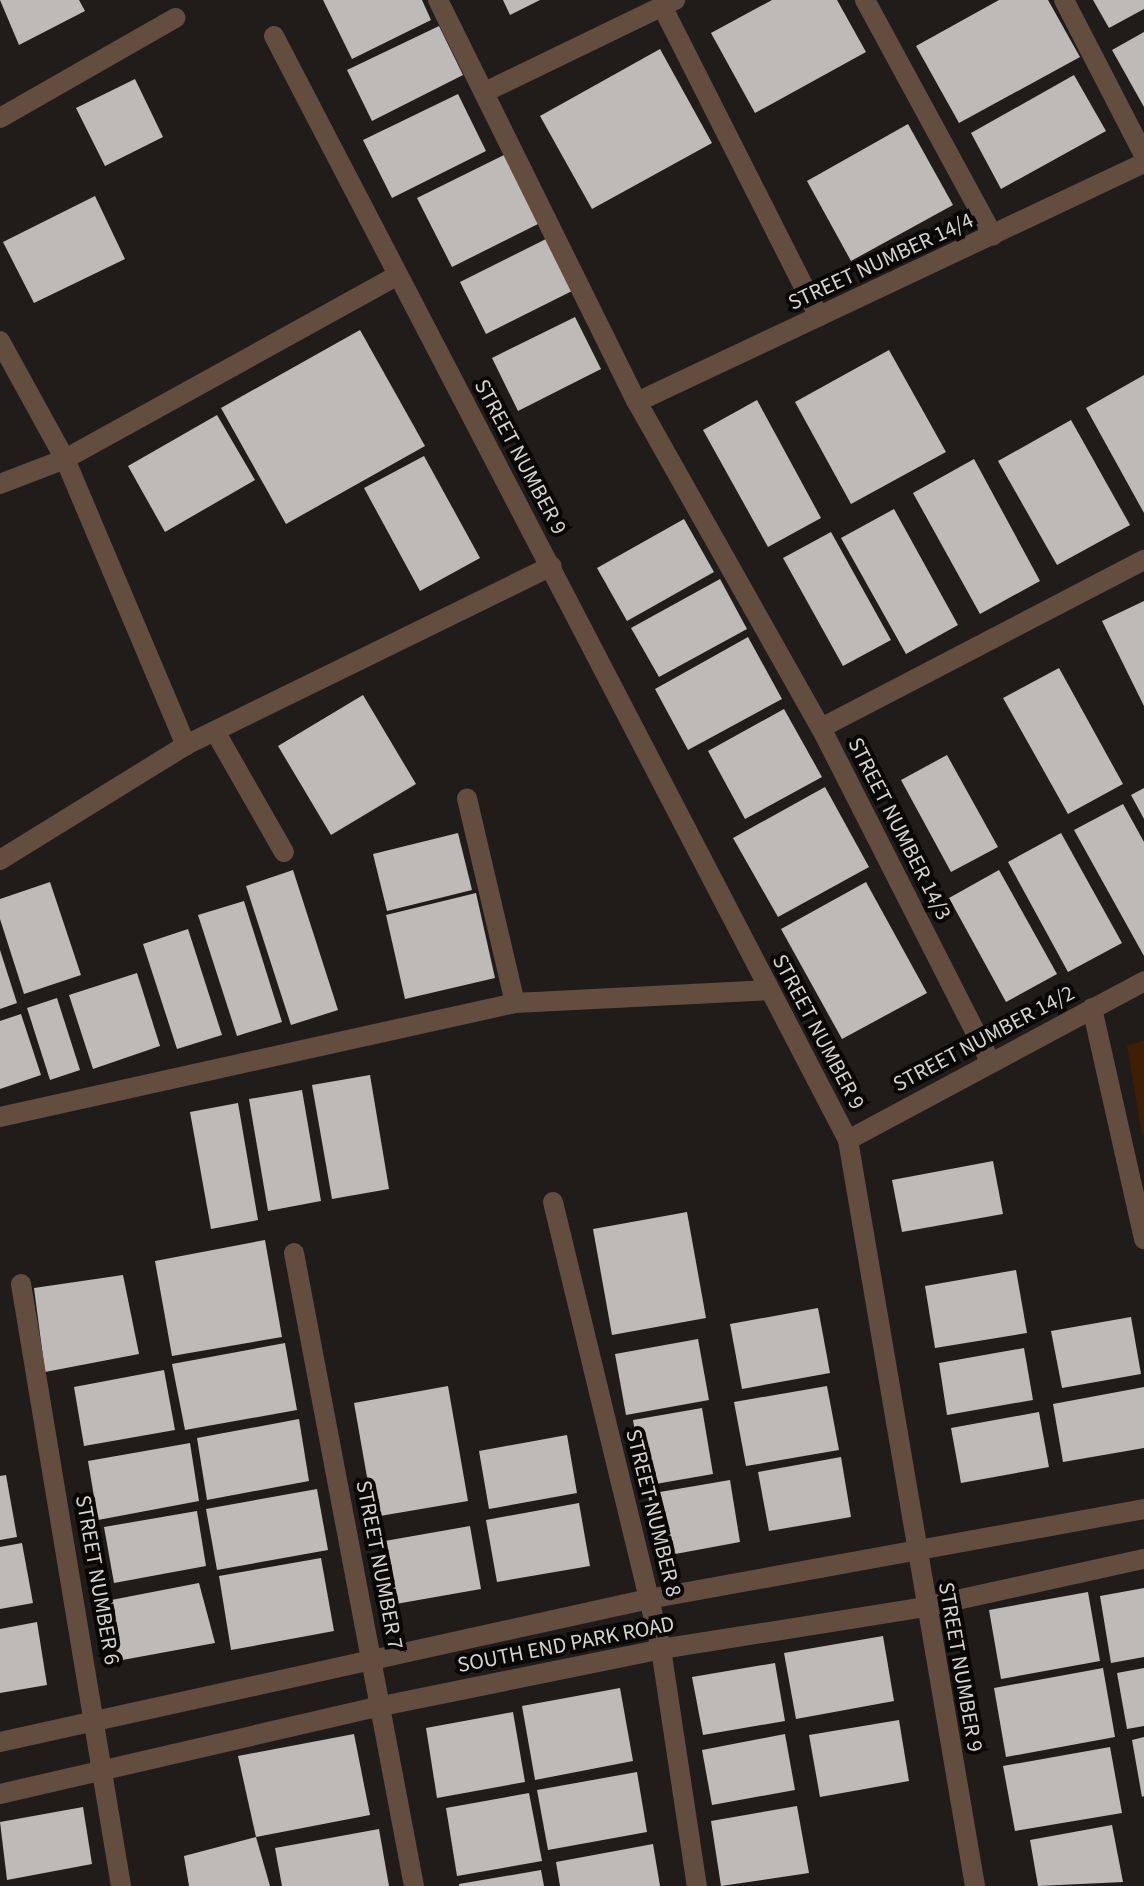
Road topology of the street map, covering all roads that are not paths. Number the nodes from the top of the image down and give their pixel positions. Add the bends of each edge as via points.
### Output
1 (438, 0) edge
2 (865, 0) edge
3 (1064, 0) edge
4 (668, 3) edge
5 (175, 18) dead end
6 (274, 36) dead end
7 (487, 91) junction
8 (0, 118) edge
9 (1144, 155) edge
10 (1144, 163) edge
11 (993, 236) junction
12 (398, 275) junction
13 (819, 317) junction
14 (0, 341) edge
15 (637, 402) junction
16 (65, 459) junction
17 (0, 484) edge
18 (1144, 560) edge
19 (551, 566) junction
20 (821, 728) junction
21 (216, 733) junction
22 (186, 745) junction
23 (467, 799) dead end
24 (284, 852) dead end
25 (0, 860) edge
26 (1144, 981) edge
27 (769, 990) junction
28 (515, 1003) junction
29 (1092, 1008) junction
30 (990, 1061) junction
31 (0, 1117) edge
32 (848, 1140) junction
33 (553, 1202) dead end
34 (1144, 1239) edge
35 (294, 1253) dead end
36 (21, 1284) dead end
37 (1144, 1509) edge
38 (916, 1551) junction
39 (1144, 1559) edge
40 (649, 1599) junction
41 (925, 1607) junction
42 (661, 1649) junction
43 (374, 1661) junction
44 (382, 1706) junction
45 (97, 1722) junction
46 (0, 1742) edge
47 (101, 1770) junction
48 (0, 1794) edge
49 (121, 1886) edge
50 (414, 1886) edge
51 (697, 1886) edge
52 (975, 1886) edge

1 - 7 street
2 - 11 street
3 - 9 street
4 - 7 street
4 - 13 street
5 - 8 street
6 - 12 street, STREET NUMBER 9
7 - 15 street
10 - 11 street, STREET NUMBER 14/4
11 - 13 street, STREET NUMBER 14/4
12 - 16 street
12 - 19 street, STREET NUMBER 9
13 - 15 street, STREET NUMBER 14/4
14 - 16 street
15 - 20 street
16 - 17 street
16 - 22 street
18 - 20 street, STREET NUMBER 14/3
19 - 21 street
19 - 27 street, STREET NUMBER 9
20 - 30 street, STREET NUMBER 14/3
21 - 22 street
21 - 24 street
22 - 25 street
23 - 28 street
26 - 29 street, STREET NUMBER 14/2
27 - 28 street
27 - 32 street, STREET NUMBER 9
28 - 31 street
29 - 30 street, STREET NUMBER 14/2
29 - 34 street
30 - 32 street, STREET NUMBER 14/2
32 - 38 street, STREET NUMBER 9
33 - 40 street, STREET NUMBER 8
35 - 43 street, STREET NUMBER 7
36 - 45 street, STREET NUMBER 6
37 - 38 street, SOUTH END PARK ROAD
38 - 40 street, SOUTH END PARK ROAD
38 - 41 street, STREET NUMBER 9
39 - 41 street, SOUTH END PARK ROAD
40 - 42 street, STREET NUMBER 8
40 - 43 street, SOUTH END PARK ROAD
41 - 42 street, SOUTH END PARK ROAD
41 - 52 street, STREET NUMBER 9
42 - 44 street, SOUTH END PARK ROAD
42 - 51 street, STREET NUMBER 8
43 - 44 street, STREET NUMBER 7
43 - 45 street, SOUTH END PARK ROAD
44 - 47 street, SOUTH END PARK ROAD
44 - 50 street, STREET NUMBER 7
45 - 46 street, SOUTH END PARK ROAD
45 - 47 street, STREET NUMBER 6
47 - 48 street, SOUTH END PARK ROAD
47 - 49 street, STREET NUMBER 6

